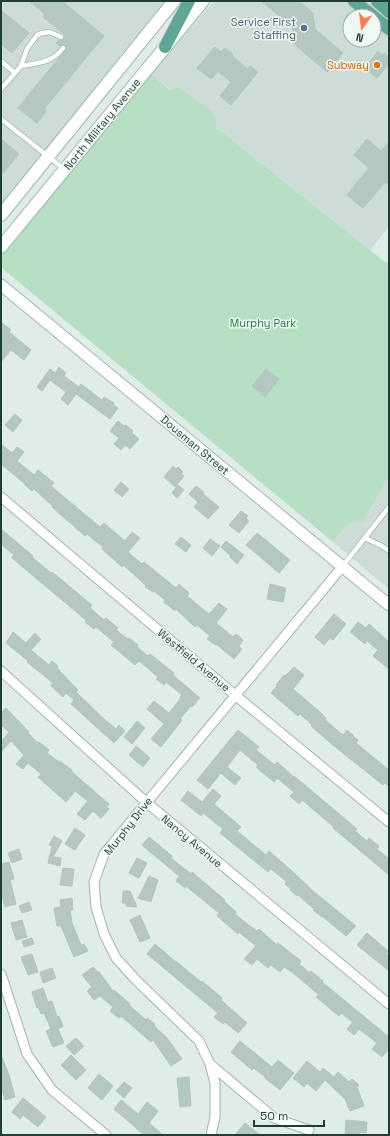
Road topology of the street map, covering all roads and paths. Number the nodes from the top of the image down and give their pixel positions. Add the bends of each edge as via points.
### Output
1 (174, 1) edge
2 (189, 1) edge
3 (203, 1) edge
4 (377, 1) edge
5 (389, 12) edge
6 (61, 37) dead end
7 (165, 47) junction
8 (62, 48) dead end
9 (1, 61) edge
10 (22, 66) junction
11 (15, 73) junction
12 (1, 89) edge
13 (1, 119) edge
14 (49, 156) junction
15 (65, 169) junction
16 (1, 215) edge
17 (1, 247) edge
18 (2, 287) edge
19 (1, 497) edge
20 (389, 507) edge
21 (364, 538) junction
22 (389, 551) edge
23 (342, 567) junction
24 (389, 605) edge
25 (1, 671) edge
26 (235, 694) junction
27 (146, 802) junction
28 (389, 822) edge
29 (1, 974) edge
30 (389, 1004) edge
31 (210, 1064) junction
32 (309, 1130) dead end
33 (106, 1135) edge
34 (211, 1135) edge

1 - 14 main road, North Military Avenue
2 - 7 main road
3 - 7 main road, North Military Avenue
4 - 5 main road
6 - 10 lane via 50,32 38,35 26,49
7 - 15 main road, North Military Avenue
8 - 10 lane via 52,59
9 - 11 lane
10 - 11 lane
11 - 12 lane
13 - 14 lane
14 - 15 lane
14 - 16 main road, North Military Avenue
15 - 17 main road, North Military Avenue
18 - 23 street, Dousman Street
19 - 26 street, Westfield Avenue
20 - 21 lane
21 - 22 lane
21 - 23 lane
23 - 24 street, Dousman Street
23 - 26 street, Murphy Drive
25 - 27 street, Nancy Avenue
26 - 27 street, Murphy Drive
26 - 28 street, Westfield Avenue
27 - 30 street, Nancy Avenue
27 - 31 street, Murphy Drive via 104,854 94,882 96,907 104,934 116,958 199,1041
29 - 33 street via 27,1054 52,1090
31 - 32 street via 274,1118
31 - 34 street, Murphy Drive via 215,1083 215,1117

